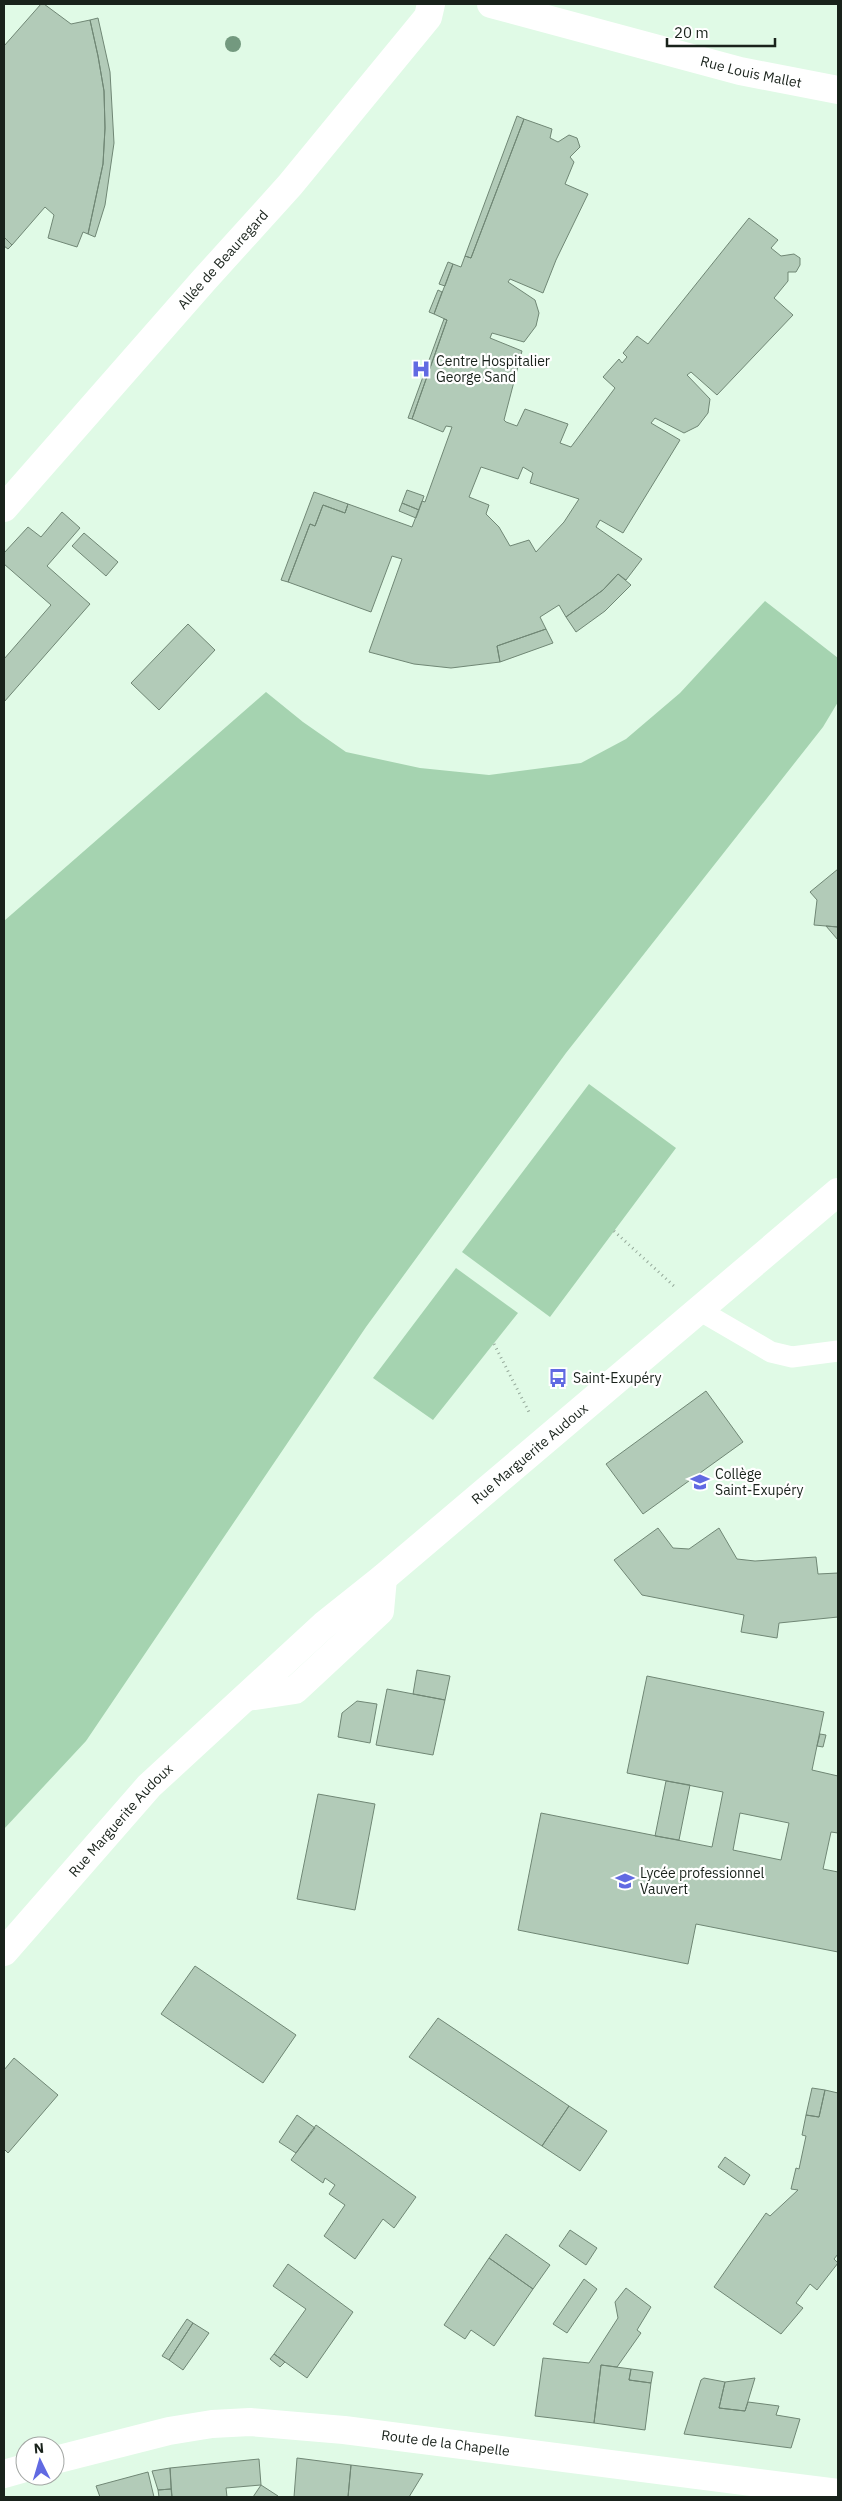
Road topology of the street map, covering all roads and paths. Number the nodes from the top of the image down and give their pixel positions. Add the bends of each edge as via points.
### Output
1 (431, 4) edge
2 (491, 4) edge
3 (838, 90) edge
4 (4, 508) edge
5 (838, 1192) edge
6 (614, 1231) dead end
7 (699, 1310) junction
8 (494, 1344) dead end
9 (838, 1351) edge
10 (543, 1441) junction
11 (4, 1952) edge
12 (65, 2457) edge
13 (838, 2493) edge

1 - 4 street, Allée de Beauregard via 428,16 290,186
2 - 3 street, Rue Louis Mallet via 740,71
5 - 7 street, Rue Marguerite Audoux
6 - 7 path
7 - 9 lane via 771,1352 792,1357
7 - 10 street, Rue Marguerite Audoux
8 - 10 path
10 - 11 street, Rue Marguerite Audoux via 324,1625 149,1786
12 - 13 street, Route de la Chapelle via 169,2431 250,2422 344,2430

